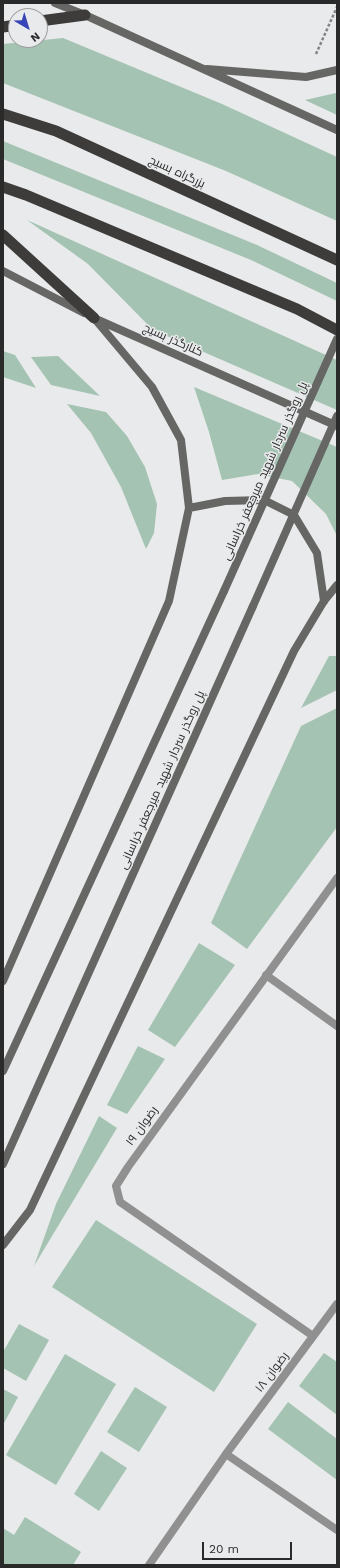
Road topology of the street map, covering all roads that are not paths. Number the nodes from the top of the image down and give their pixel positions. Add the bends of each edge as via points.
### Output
1 (55, 3) edge
2 (85, 15) junction
3 (48, 20) edge
4 (202, 69) junction
5 (337, 70) edge
6 (3, 114) edge
7 (337, 130) edge
8 (3, 187) edge
9 (3, 235) edge
10 (337, 260) edge
11 (3, 270) edge
12 (94, 318) junction
13 (337, 330) edge
14 (337, 340) edge
15 (337, 416) edge
16 (337, 426) edge
17 (189, 508) junction
18 (337, 585) edge
19 (324, 601) junction
20 (337, 878) edge
21 (266, 976) junction
22 (3, 981) edge
23 (337, 1026) edge
24 (3, 1071) edge
25 (3, 1164) edge
26 (3, 1245) edge
27 (337, 1304) edge
28 (313, 1336) junction
29 (226, 1454) junction
30 (337, 1530) edge
31 (149, 1565) edge

1 - 2 main road
2 - 3 highway
2 - 4 main road
4 - 5 main road via 306,77
4 - 7 main road
6 - 10 highway, بزرگراه بسیج via 56,131
8 - 13 highway via 297,309
9 - 12 highway
11 - 12 main road, کنارگذر بسیج
12 - 16 main road, کنارگذر بسیج
12 - 17 main road via 152,386 181,440
14 - 24 main road, پل روگذر سردار شهید میرجعفر خراسانی, bridge
15 - 25 main road, پل روگذر سردار شهید میرجعفر خراسانی, bridge
17 - 19 main road via 225,501 264,500 294,515 317,553
17 - 22 main road via 169,601
18 - 19 main road
19 - 26 main road via 294,651 30,1210
20 - 21 street, رضوان ۱۹
21 - 23 street
21 - 28 street, رضوان ۱۹ via 116,1186 120,1202
27 - 28 street, رضوان ۱۸
28 - 29 street, رضوان ۱۸
29 - 30 street
29 - 31 street, رضوان ۱۸

